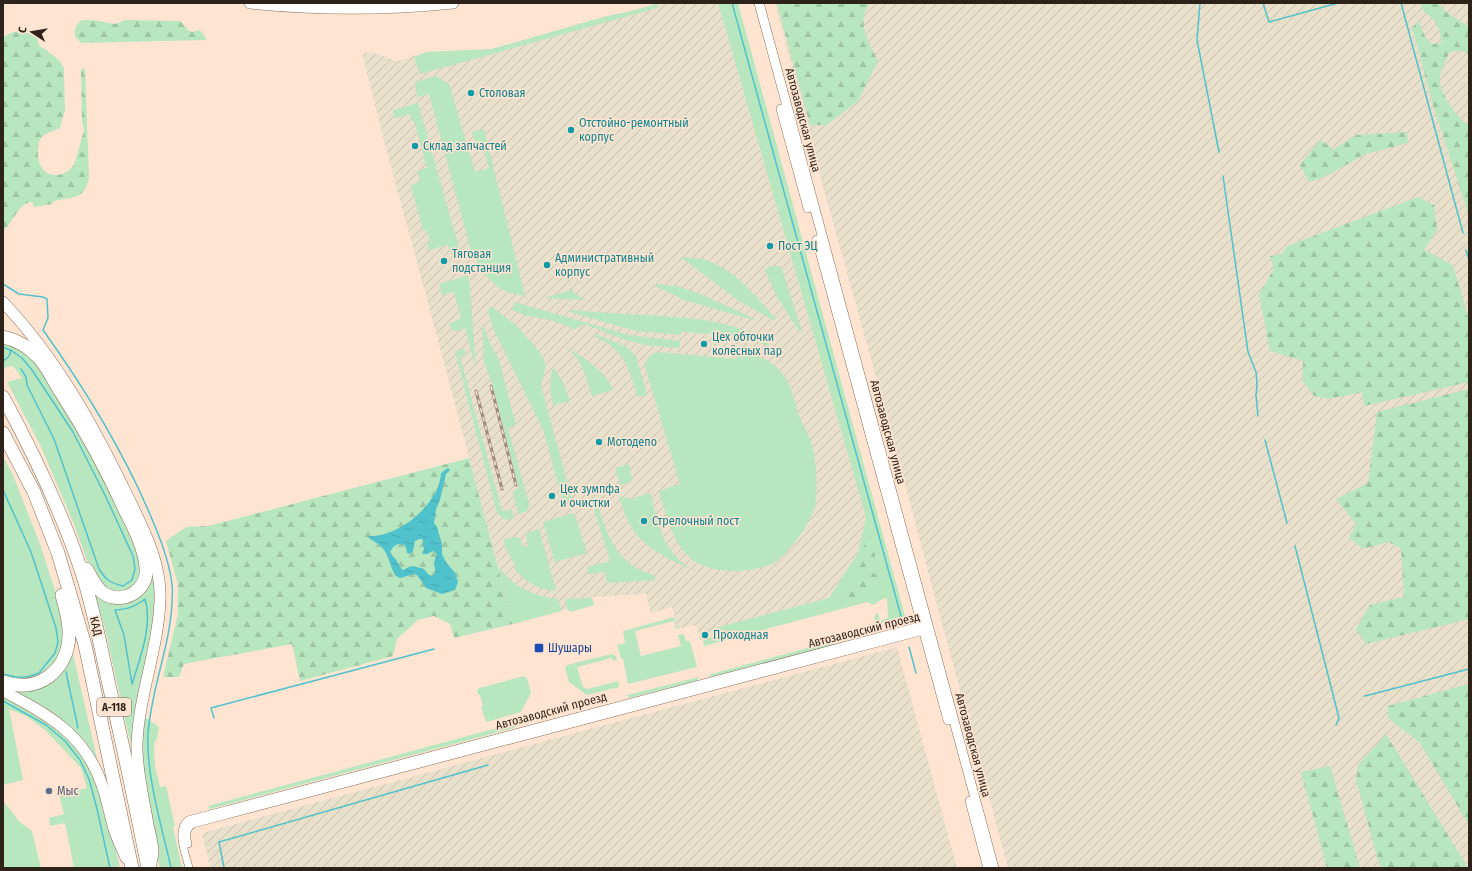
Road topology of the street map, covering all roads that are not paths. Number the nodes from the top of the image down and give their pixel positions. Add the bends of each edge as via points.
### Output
1 (250, 3) edge
2 (453, 3) edge
3 (753, 3) edge
4 (759, 3) edge
5 (3, 302) edge
6 (3, 337) edge
7 (3, 397) edge
8 (3, 433) edge
9 (74, 548) junction
10 (63, 570) junction
11 (925, 627) junction
12 (3, 682) edge
13 (3, 691) edge
14 (131, 868) edge
15 (149, 868) edge
16 (189, 868) edge
17 (193, 868) edge
18 (988, 868) edge
19 (994, 868) edge

1 - 2 main road via 340,8
3 - 11 street, Автозаводская улица
4 - 11 street, Автозаводская улица
5 - 15 main road via 51,362 86,416 113,466 153,554 159,579 160,600 155,642 139,715 137,755 153,850
6 - 9 highway via 22,344 39,358 109,474 144,556 147,568 142,585 130,596 122,598 104,594 92,581
7 - 9 highway, КАД / А-118 via 36,460
8 - 10 highway, КАД / А-118 via 34,492
9 - 15 highway, КАД / А-118 via 100,640
10 - 12 highway via 61,587 69,635 60,665 48,678 29,685 11,685
10 - 14 highway, КАД / А-118 via 85,645
11 - 16 street, Автозаводский проезд via 188,820 183,826 182,835
11 - 17 street, Автозаводский проезд via 193,824 188,828 186,836
11 - 18 street, Автозаводская улица
11 - 19 street, Автозаводская улица
13 - 14 main road via 52,718 69,732 82,748 98,775 114,830

